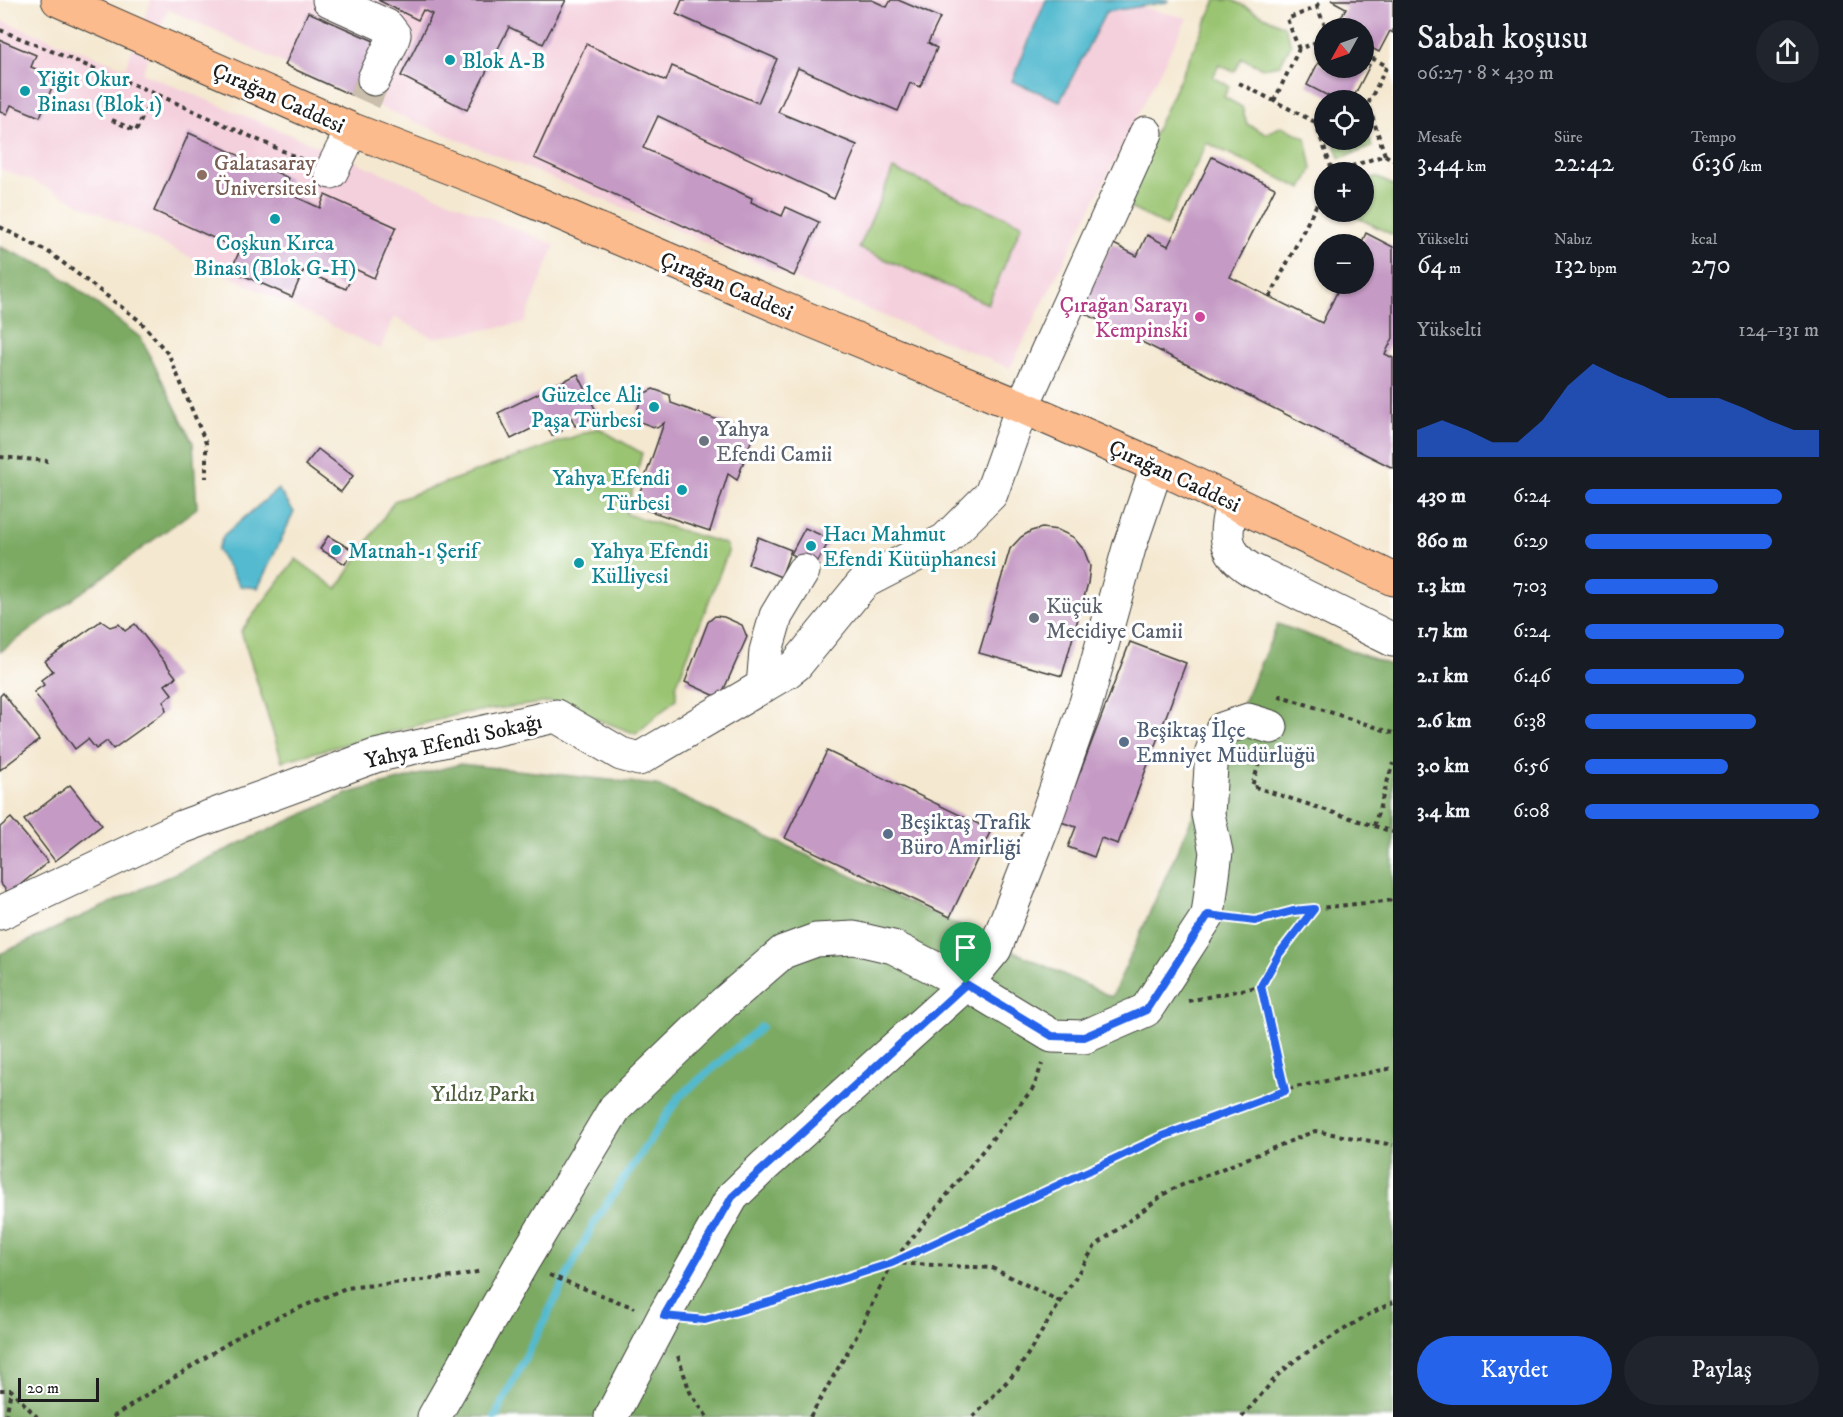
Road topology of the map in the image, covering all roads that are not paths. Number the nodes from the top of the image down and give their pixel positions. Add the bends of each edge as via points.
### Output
1 (58, 0) edge
2 (329, 0) edge
3 (374, 79) tunnel mouth
4 (1146, 133) dead end
5 (1022, 407) junction
6 (1157, 466) junction
7 (1233, 502) junction
8 (803, 571) dead end
9 (1393, 579) edge
10 (1393, 640) edge
11 (763, 686) junction
12 (1271, 727) road end
13 (0, 913) edge
14 (966, 984) junction
15 (434, 1417) edge
16 (611, 1417) edge

1 - 5 main road, Çırağan Caddesi via 353,130 492,184
2 - 3 street via 387,26 394,35
4 - 5 street, Yahya Efendi Sokağı
5 - 6 main road, Çırağan Caddesi
5 - 11 street, Yahya Efendi Sokağı via 991,494 945,540 864,582 796,665
6 - 7 main road, Çırağan Caddesi
6 - 14 street via 1129,548 1086,703 1044,824 995,949
7 - 9 main road, Çırağan Caddesi
7 - 10 street via 1226,522 1227,537 1238,562
8 - 11 street via 776,616 766,651
11 - 13 street, Yahya Efendi Sokağı via 639,759 621,754 556,716 375,756 182,827
12 - 14 street via 1248,720 1222,729 1212,751 1208,814 1216,852 1208,915 1146,1010 1084,1037 1052,1036
14 - 15 street via 893,947 854,938 816,940 783,952 615,1108 532,1268
14 - 16 street via 732,1197

